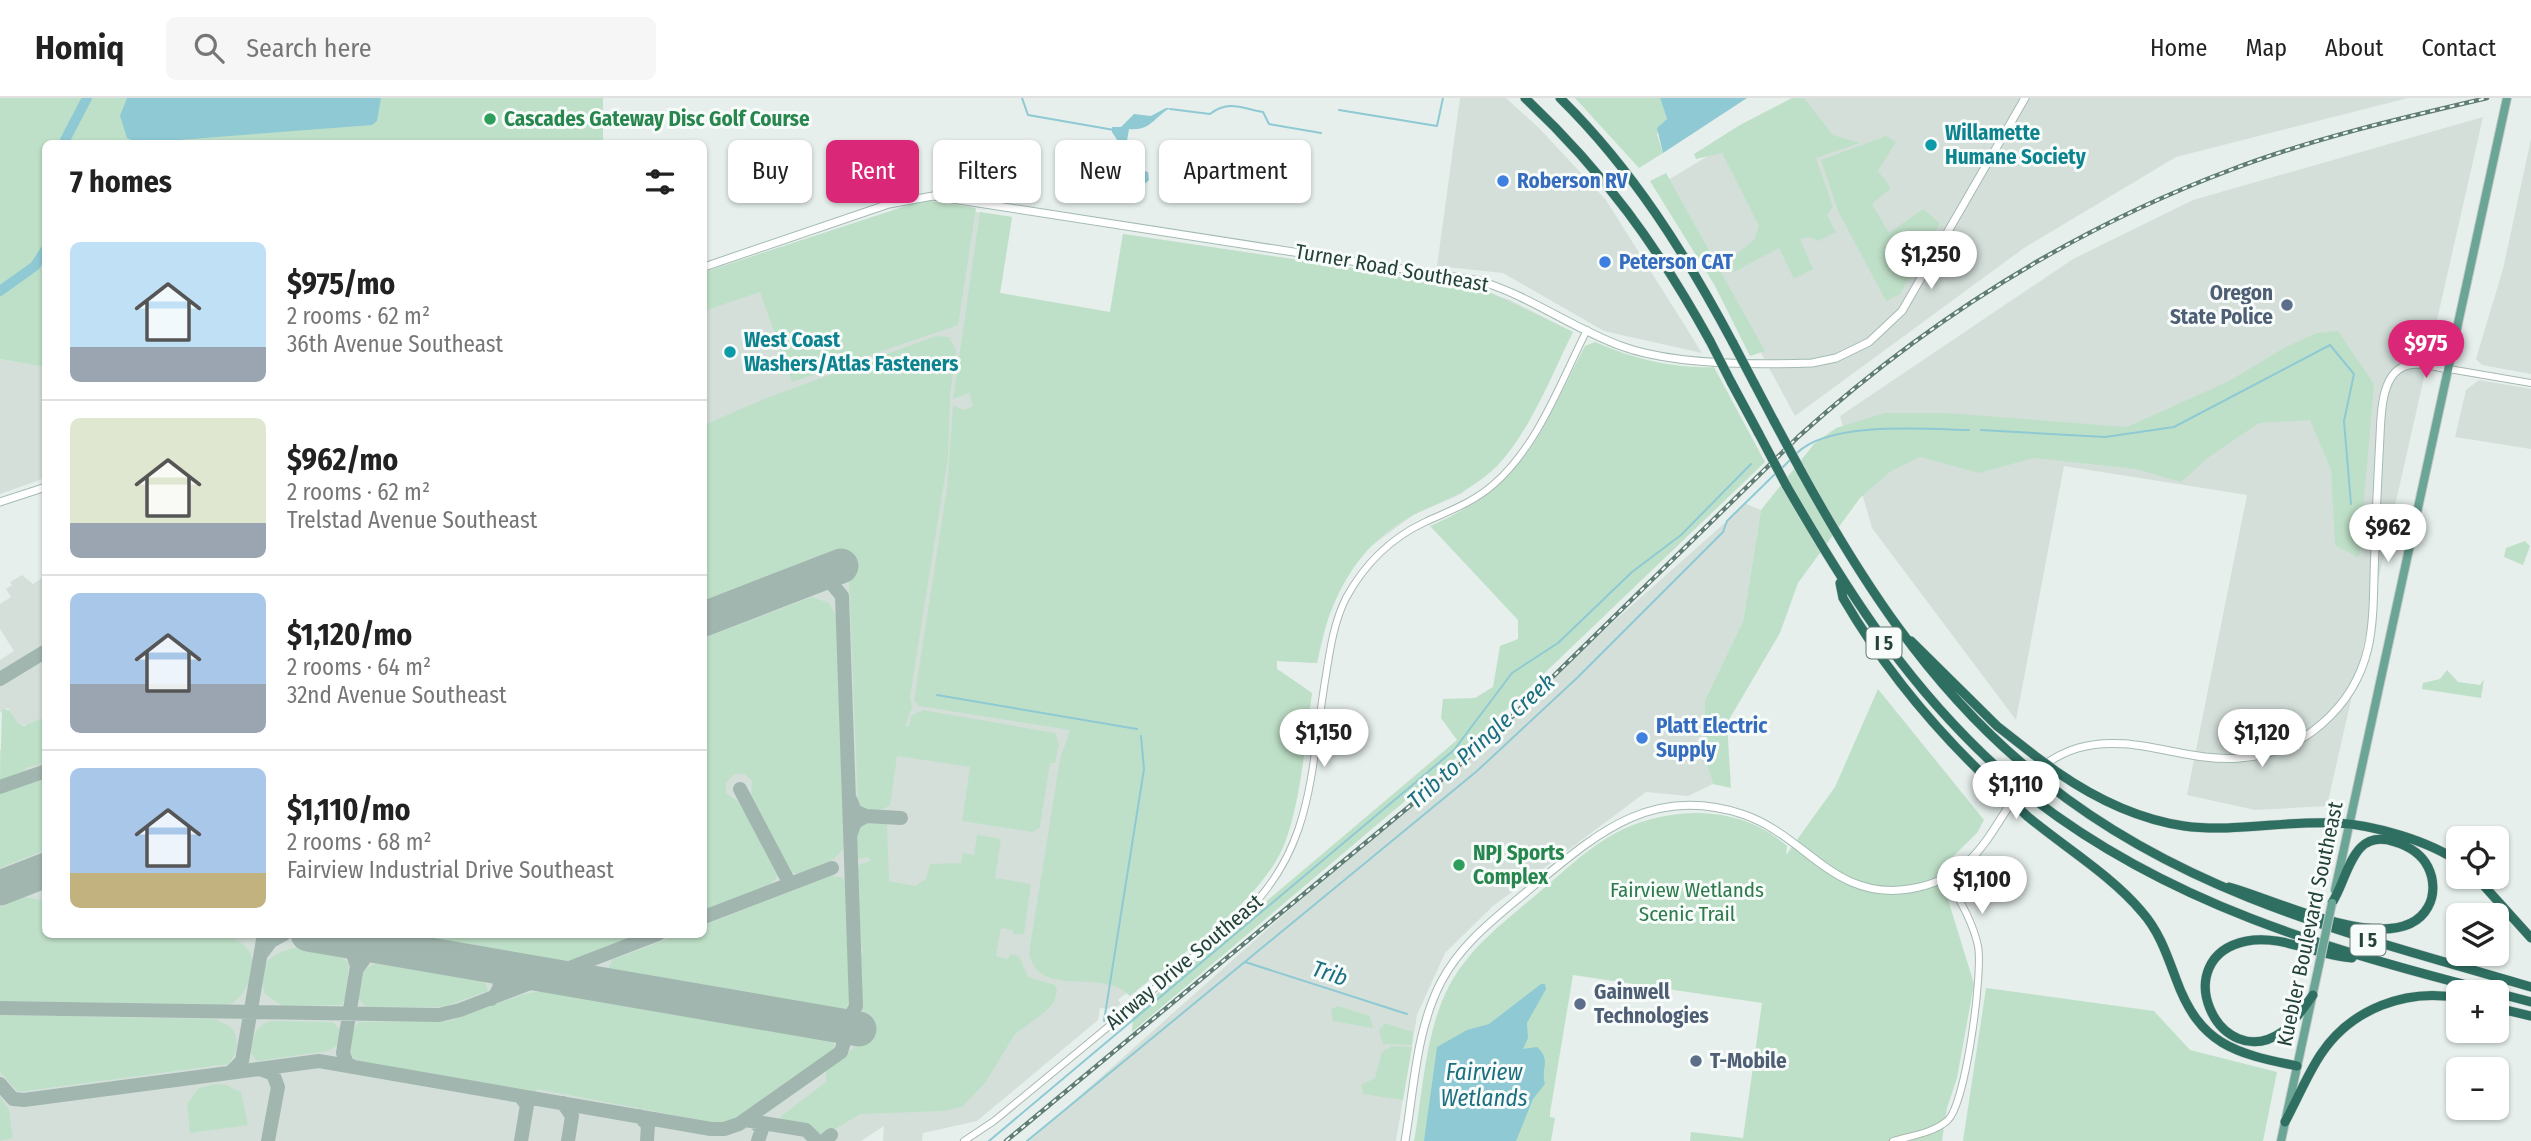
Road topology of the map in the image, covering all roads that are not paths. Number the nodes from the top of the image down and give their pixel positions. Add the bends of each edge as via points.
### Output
1 (1525, 98) edge
2 (1560, 98) edge
3 (2025, 98) edge
4 (2507, 98) edge
5 (707, 266) edge
6 (1587, 330) junction
7 (2449, 369) junction
8 (2531, 383) edge
9 (42, 488) edge
10 (0, 502) edge
11 (1839, 578) junction
12 (1904, 636) junction
13 (2350, 824) junction
14 (2446, 855) edge
15 (1947, 878) junction
16 (2210, 882) junction
17 (2487, 889) edge
18 (2332, 903) junction
19 (2531, 938) edge
20 (2370, 958) junction
21 (2449, 980) edge
22 (2531, 987) edge
23 (2313, 995) junction
24 (2509, 996) edge
25 (2446, 997) edge
26 (2531, 1002) edge
27 (2509, 1011) edge
28 (2531, 1016) edge
29 (2297, 1066) junction
30 (2285, 1122) junction
31 (964, 1141) edge
32 (1405, 1141) edge
33 (1893, 1141) edge
34 (2281, 1141) edge

1 - 11 highway, I 5, bridge via 1576,147 1625,205 1670,271
2 - 12 highway, I 5, bridge via 1602,141 1685,255 1847,552
3 - 6 main road, Turner Road Southeast via 1902,312 1858,348 1812,363 1687,359 1633,350
4 - 7 main road, Kuebler Boulevard Southeast
5 - 6 main road, Turner Road Southeast via 889,204 933,196 1464,278 1515,294
6 - 31 street, Airway Drive Southeast via 1512,466 1472,500 1397,538 1351,589 1331,644 1300,828 1289,859 1272,886 1199,952
7 - 8 street
7 - 13 main road, Kuebler Boulevard Southeast
7 - 15 main road via 2414,364 2400,368 2389,381 2382,412 2367,650 2351,691 2321,726 2280,749 2239,758 2116,743 2079,748 2033,773 1986,845
9 - 10 main road
11 - 20 highway, I 5, bridge via 1931,703 2031,797 2106,849 2185,892 2255,922
11 - 29 highway, I 5, bridge via 1843,598 1899,684 1940,733 2027,816 2141,910 2161,943 2185,1001 2207,1034 2232,1050
12 - 13 highway, bridge via 1997,726 2057,772 2115,806 2185,826
12 - 16 highway, I 5, bridge via 1958,702 2045,782 2103,824
13 - 14 highway via 2424,844
13 - 18 main road, Kuebler Boulevard Southeast
15 - 32 main road via 1901,890 1857,885 1829,872 1772,827 1718,808 1668,807 1615,823 1482,929 1453,962 1428,1012
15 - 33 street via 1972,926 1980,966 1961,1092 1954,1113 1936,1128
16 - 18 highway via 2326,919 2385,930 2404,928 2420,918 2431,899 2432,877 2425,861 2411,848 2373,839 2354,853
16 - 22 highway, I 5 via 2295,917
17 - 19 highway
18 - 23 main road, Kuebler Boulevard Southeast, bridge
20 - 21 highway, I 5
20 - 23 highway via 2348,958 2265,940 2246,941 2219,955 2205,987 2207,1007 2220,1026 2229,1034 2252,1040 2264,1040 2284,1030
23 - 29 main road, Kuebler Boulevard Southeast
24 - 26 highway, I 5
25 - 30 highway via 2413,996 2378,1006 2354,1020 2321,1054
27 - 28 highway
29 - 30 main road, Kuebler Boulevard Southeast
30 - 34 main road, Kuebler Boulevard Southeast

